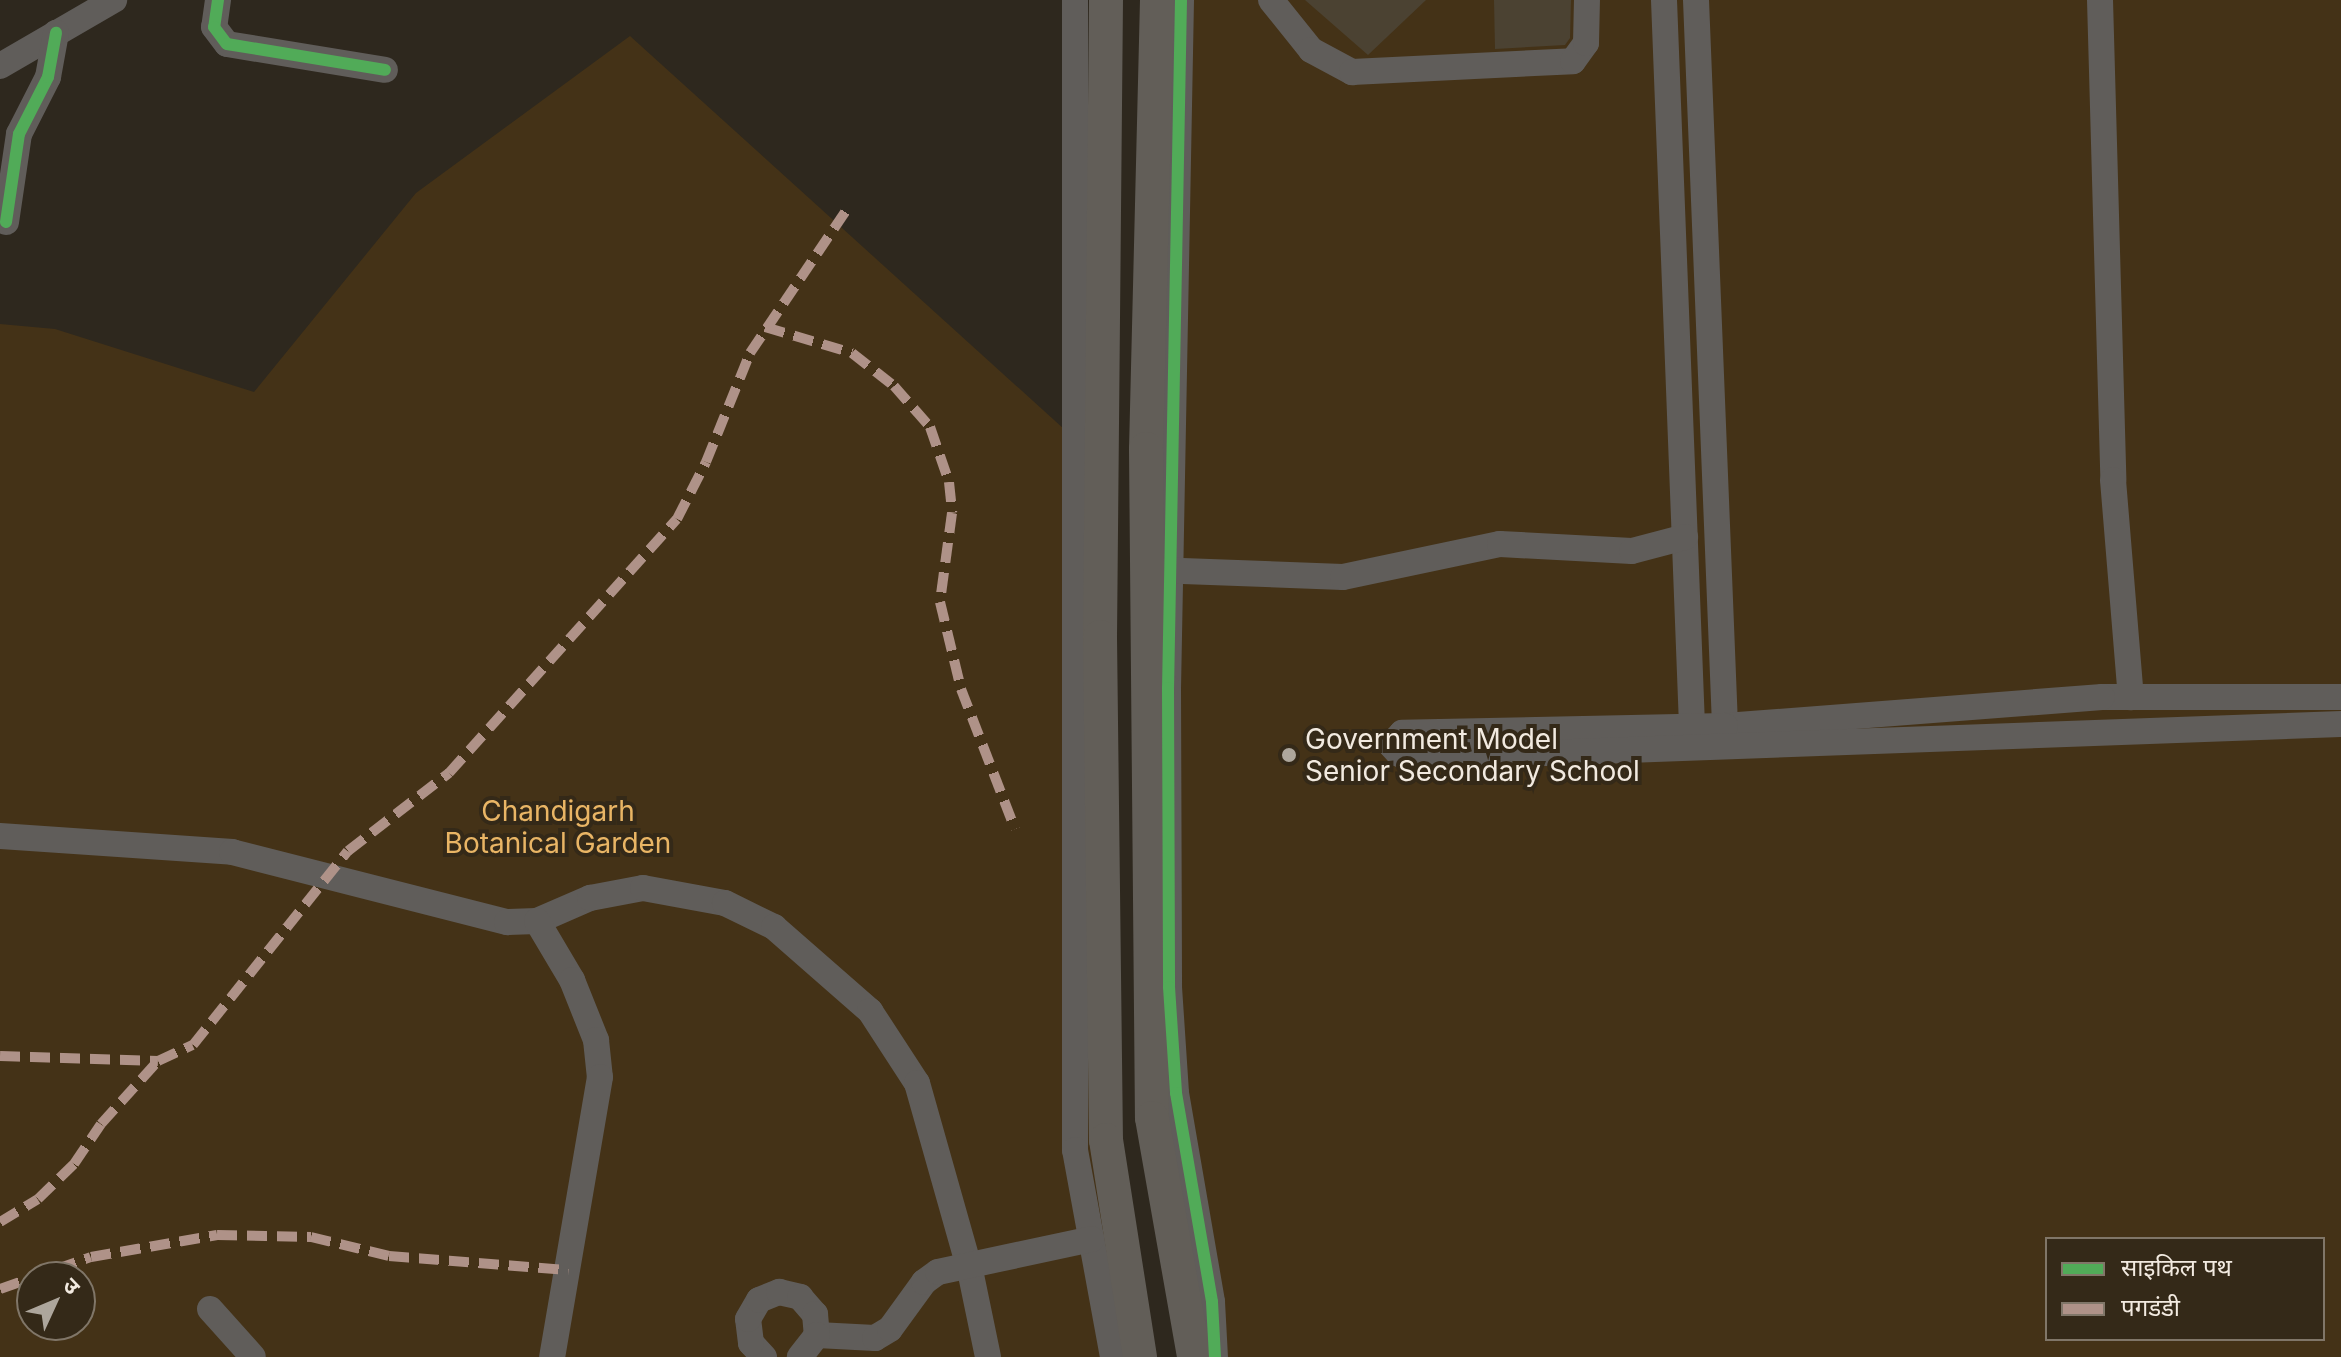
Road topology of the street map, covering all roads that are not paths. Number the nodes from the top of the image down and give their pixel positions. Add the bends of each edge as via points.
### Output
1 (114, 0) edge
2 (218, 0) edge
3 (1075, 0) edge
4 (1106, 0) edge
5 (1157, 0) edge
6 (1181, 0) edge
7 (1271, 0) edge
8 (1587, 0) edge
9 (1664, 0) edge
10 (1696, 0) edge
11 (2100, 0) edge
12 (56, 33) junction
13 (0, 66) edge
14 (385, 70) dead end
15 (6, 222) dead end
16 (1685, 537) junction
17 (1159, 570) junction
18 (2102, 697) junction
19 (2131, 697) junction
20 (2341, 697) edge
21 (2341, 724) edge
22 (1692, 725) junction
23 (1725, 726) junction
24 (2104, 732) junction
25 (0, 836) edge
26 (537, 921) junction
27 (1092, 1239) junction
28 (968, 1261) junction
29 (210, 1309) dead end
30 (817, 1335) junction
31 (253, 1357) edge
32 (552, 1357) edge
33 (764, 1357) edge
34 (800, 1357) edge
35 (988, 1357) edge
36 (1113, 1357) edge
37 (1140, 1357) edge
38 (1194, 1357) edge
39 (1215, 1357) edge

1 - 12 street
2 - 14 street via 214,27 227,44
3 - 27 street via 1075,1121
4 - 37 main road via 1100,637 1106,1126
5 - 17 main road
6 - 17 street
7 - 8 street via 1311,50 1352,72 1573,61 1586,43
9 - 16 street
10 - 23 street
11 - 19 street via 2113,480
12 - 13 street
12 - 15 street via 48,77 19,134
16 - 17 street via 1632,551 1500,544 1343,577
16 - 22 street
17 - 38 main road via 1152,1118
17 - 39 street via 1176,1093 1212,1302
18 - 19 street
18 - 23 street
18 - 24 street
19 - 20 street
21 - 24 street
22 - 23 street
22 - 24 street via 1402,733 1391,745 1399,754 1545,753
25 - 26 street via 232,852 452,912 507,922
26 - 28 street via 590,898 643,888 725,903 774,927 870,1011 917,1083
26 - 32 street via 572,980 596,1040 600,1077
27 - 28 street
27 - 36 street
28 - 30 street via 924,1282 890,1329 875,1338
28 - 35 street
29 - 31 street
30 - 33 street via 815,1314 800,1297 768,1295 752,1309 747,1331
30 - 34 street

